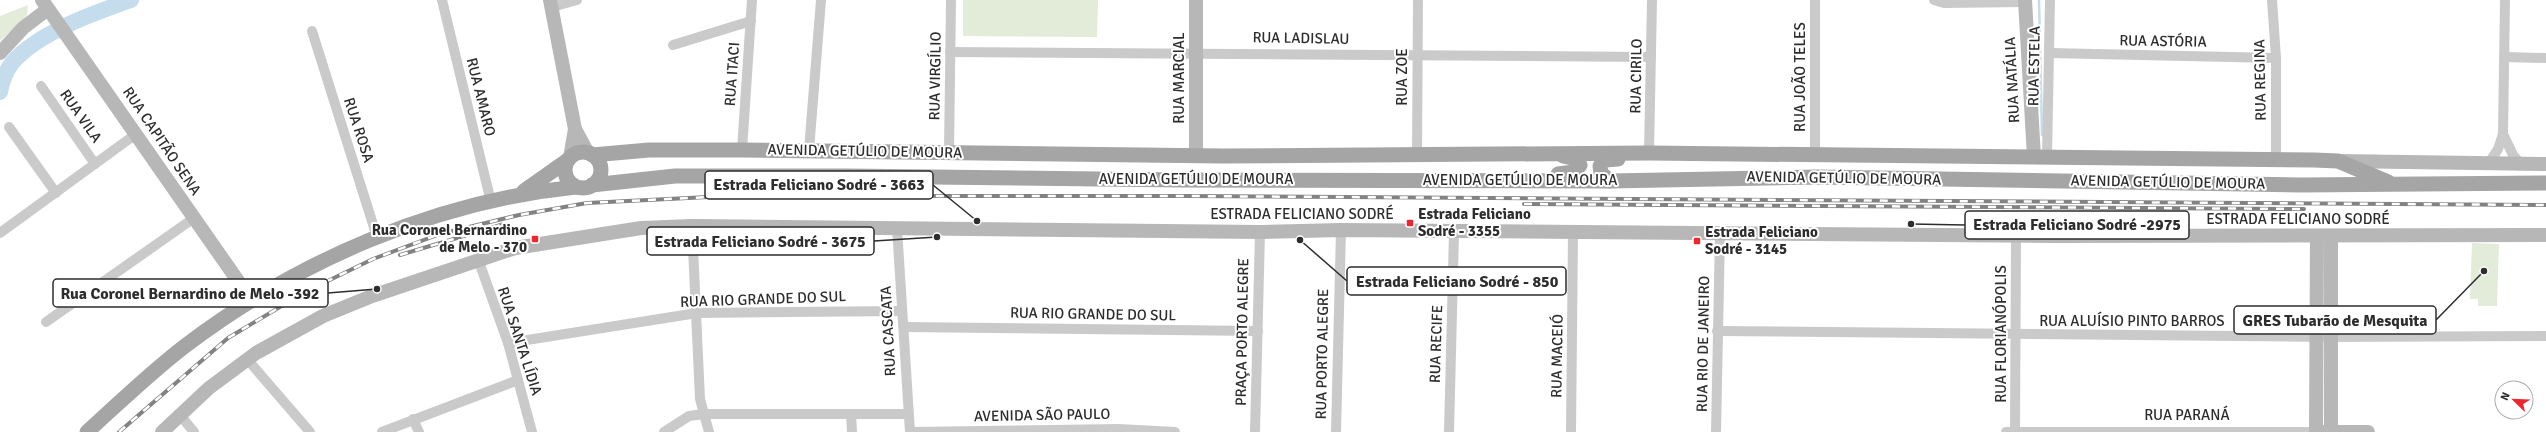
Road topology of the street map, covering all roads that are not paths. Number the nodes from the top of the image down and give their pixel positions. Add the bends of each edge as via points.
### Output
1 (442, 0) edge
2 (577, 0) edge
3 (752, 0) edge
4 (821, 0) edge
5 (951, 0) edge
6 (1196, 0) edge
7 (1418, 0) edge
8 (1652, 0) edge
9 (1815, 0) edge
10 (1934, 0) edge
11 (2050, 0) edge
12 (2272, 0) edge
13 (2505, 0) edge
14 (2025, 1) edge
15 (551, 4) edge
16 (48, 8) edge
17 (751, 21) junction
18 (312, 31) dead end
19 (674, 45) dead end
20 (950, 52) junction
21 (1196, 52) junction
22 (0, 53) edge
23 (2050, 53) junction
24 (1417, 55) junction
25 (1651, 57) junction
26 (2504, 57) junction
27 (2276, 58) junction
28 (2546, 58) edge
29 (41, 86) dead end
30 (9, 127) dead end
31 (575, 129) junction
32 (136, 134) junction
33 (2503, 134) junction
34 (742, 150) junction
35 (809, 150) junction
36 (949, 152) junction
37 (1649, 153) junction
38 (590, 154) junction
39 (1417, 154) junction
40 (1545, 154) junction
41 (1815, 155) junction
42 (1196, 156) junction
43 (1960, 156) junction
44 (2040, 157) junction
45 (569, 159) junction
46 (2276, 159) junction
47 (2338, 161) junction
48 (2489, 163) junction
49 (95, 164) junction
50 (2521, 164) junction
51 (2546, 164) edge
52 (1511, 179) junction
53 (1960, 179) junction
54 (1610, 181) junction
55 (2546, 183) edge
56 (2259, 184) junction
57 (2390, 184) junction
58 (592, 185) junction
59 (576, 187) junction
60 (56, 193) junction
61 (519, 195) junction
62 (491, 202) junction
63 (194, 218) junction
64 (692, 226) junction
65 (897, 228) junction
66 (1341, 230) junction
67 (1260, 232) junction
68 (1454, 232) junction
69 (0, 233) edge
70 (1573, 233) junction
71 (1720, 233) junction
72 (2016, 235) junction
73 (2546, 235) edge
74 (2324, 236) junction
75 (377, 237) junction
76 (478, 259) junction
77 (252, 301) junction
78 (902, 311) junction
79 (696, 313) junction
80 (46, 322) dead end
81 (904, 327) junction
82 (1717, 330) junction
83 (1258, 331) junction
84 (2017, 335) junction
85 (2546, 336) edge
86 (2325, 337) junction
87 (508, 343) junction
88 (247, 359) junction
89 (518, 380) junction
90 (704, 414) junction
91 (851, 414) junction
92 (908, 414) junction
93 (180, 415) junction
94 (413, 419) junction
95 (87, 432) edge
96 (162, 432) edge
97 (194, 432) edge
98 (310, 432) edge
99 (382, 432) edge
100 (419, 432) edge
101 (532, 432) edge
102 (664, 432) edge
103 (709, 432) edge
104 (852, 432) edge
105 (910, 432) edge
106 (1157, 432) edge
107 (1175, 432) edge
108 (1255, 432) edge
109 (1336, 432) edge
110 (1449, 432) edge
111 (1571, 432) edge
112 (1716, 432) edge
113 (2006, 432) edge
114 (2015, 432) edge
115 (2316, 432) edge
116 (2331, 432) edge
117 (2368, 432) edge

1 - 62 street, RUA AMARO
2 - 15 street
3 - 17 street, RUA ITACI
4 - 35 street
5 - 20 street, RUA VIRGÍLIO
6 - 21 main road, RUA MARCIAL
7 - 24 street, RUA ZOE
8 - 25 street, RUA CIRILO
9 - 41 street, RUA JOÃO TELES
10 - 14 street via 1944,3
11 - 23 street, RUA ESTELA
12 - 27 street, RUA REGINA
13 - 26 street
14 - 44 main road, RUA NATÁLIA
15 - 31 main road
16 - 22 main road via 23,28
16 - 32 main road, RUA CAPITÃO SENA
17 - 19 street
17 - 34 street, RUA ITACI
18 - 75 street, RUA ROSA
20 - 21 street, RUA LADISLAU
20 - 36 street, RUA VIRGÍLIO
21 - 24 street, RUA LADISLAU
21 - 42 main road, RUA MARCIAL
23 - 27 street, RUA ASTÓRIA
23 - 44 street, RUA ESTELA
24 - 25 street, RUA LADISLAU
24 - 39 street, RUA ZOE
25 - 37 street, RUA CIRILO
26 - 28 street
26 - 33 street
27 - 46 street, RUA REGINA
29 - 49 street, RUA VILA
30 - 60 street
31 - 38 main road
31 - 45 main road
32 - 49 street
32 - 63 main road, RUA CAPITÃO SENA
33 - 48 street via 2498,149
33 - 50 street via 2513,155
34 - 35 main road, AVENIDA GETÚLIO DE MOURA
34 - 38 main road, AVENIDA GETÚLIO DE MOURA via 649,150
35 - 36 main road, AVENIDA GETÚLIO DE MOURA
36 - 42 main road, AVENIDA GETÚLIO DE MOURA
37 - 40 main road, AVENIDA GETÚLIO DE MOURA
37 - 41 main road, AVENIDA GETÚLIO DE MOURA
37 - 54 main road via 1643,158 1605,160 1599,170
38 - 45 main road via 578,153
38 - 58 main road via 598,161 600,170
39 - 40 main road, AVENIDA GETÚLIO DE MOURA
39 - 42 main road, AVENIDA GETÚLIO DE MOURA
40 - 52 main road via 1574,158 1580,165 1574,172
41 - 43 main road, AVENIDA GETÚLIO DE MOURA
43 - 44 main road, AVENIDA GETÚLIO DE MOURA
43 - 53 main road
44 - 46 main road, AVENIDA GETÚLIO DE MOURA
45 - 59 main road via 566,175
45 - 61 main road
46 - 47 main road, AVENIDA GETÚLIO DE MOURA
46 - 56 main road via 2270,172
47 - 48 main road, AVENIDA GETÚLIO DE MOURA
47 - 57 main road, AVENIDA GETÚLIO DE MOURA via 2378,176
48 - 50 main road, AVENIDA GETÚLIO DE MOURA
49 - 60 street
50 - 51 main road, AVENIDA GETÚLIO DE MOURA
52 - 54 main road, AVENIDA GETÚLIO DE MOURA
52 - 58 main road, AVENIDA GETÚLIO DE MOURA via 1183,180 689,176 635,179
53 - 54 main road, AVENIDA GETÚLIO DE MOURA via 1745,176
53 - 56 main road, AVENIDA GETÚLIO DE MOURA
55 - 57 main road
56 - 57 main road, AVENIDA GETÚLIO DE MOURA
58 - 59 main road
59 - 61 main road
60 - 69 street
61 - 62 main road
62 - 75 main road
63 - 77 main road, RUA CAPITÃO SENA
63 - 80 street
64 - 65 main road, ESTRADA FELICIANO SODRÉ
64 - 76 main road, ESTRADA FELICIANO SODRÉ via 640,228 572,238 515,248
64 - 79 street
65 - 67 main road, ESTRADA FELICIANO SODRÉ
65 - 78 street, RUA CASCATA
66 - 67 main road, ESTRADA FELICIANO SODRÉ
66 - 68 main road, ESTRADA FELICIANO SODRÉ
66 - 109 street, RUA PORTO ALEGRE
67 - 83 street, PRAÇA PORTO ALEGRE
68 - 70 main road, ESTRADA FELICIANO SODRÉ
68 - 110 street, RUA RECIFE
70 - 71 main road, ESTRADA FELICIANO SODRÉ
70 - 111 street, RUA MACEIÓ
71 - 72 main road, ESTRADA FELICIANO SODRÉ
71 - 82 street, RUA RIO DE JANEIRO
72 - 74 main road, ESTRADA FELICIANO SODRÉ
72 - 84 street, RUA FLORIANÓPOLIS
73 - 74 main road, ESTRADA FELICIANO SODRÉ
74 - 86 main road
75 - 77 main road via 342,252
76 - 87 street, RUA SANTA LÍDIA
76 - 88 main road, ESTRADA FELICIANO SODRÉ via 323,316
77 - 95 main road via 185,346
78 - 79 street, RUA RIO GRANDE DO SUL
78 - 81 street, RUA CASCATA
79 - 87 street, RUA RIO GRANDE DO SUL
79 - 90 street via 700,399
81 - 83 street, RUA RIO GRANDE DO SUL
81 - 92 street, RUA CASCATA
82 - 84 street, RUA ALUÍSIO PINTO BARROS
82 - 112 street, RUA RIO DE JANEIRO
83 - 108 street, PRAÇA PORTO ALEGRE
84 - 86 street, RUA ALUÍSIO PINTO BARROS
84 - 114 street, RUA FLORIANÓPOLIS
85 - 86 street, RUA ALUÍSIO PINTO BARROS
86 - 115 main road
86 - 116 main road
87 - 89 street, RUA SANTA LÍDIA
88 - 93 main road, ESTRADA FELICIANO SODRÉ via 209,388
88 - 98 street
89 - 94 street
89 - 101 street, RUA SANTA LÍDIA
90 - 91 street
90 - 102 street via 689,416
90 - 103 street
91 - 92 street
91 - 104 street
92 - 105 street, RUA CASCATA
93 - 96 main road, ESTRADA FELICIANO SODRÉ
93 - 97 street
94 - 99 street
94 - 100 street
105 - 106 street, AVENIDA SÃO PAULO via 1111,429
106 - 107 street, AVENIDA SÃO PAULO
113 - 114 street, RUA PARANÁ
114 - 115 street, RUA PARANÁ
115 - 116 main road, RUA PARANÁ
116 - 117 main road, RUA PARANÁ

